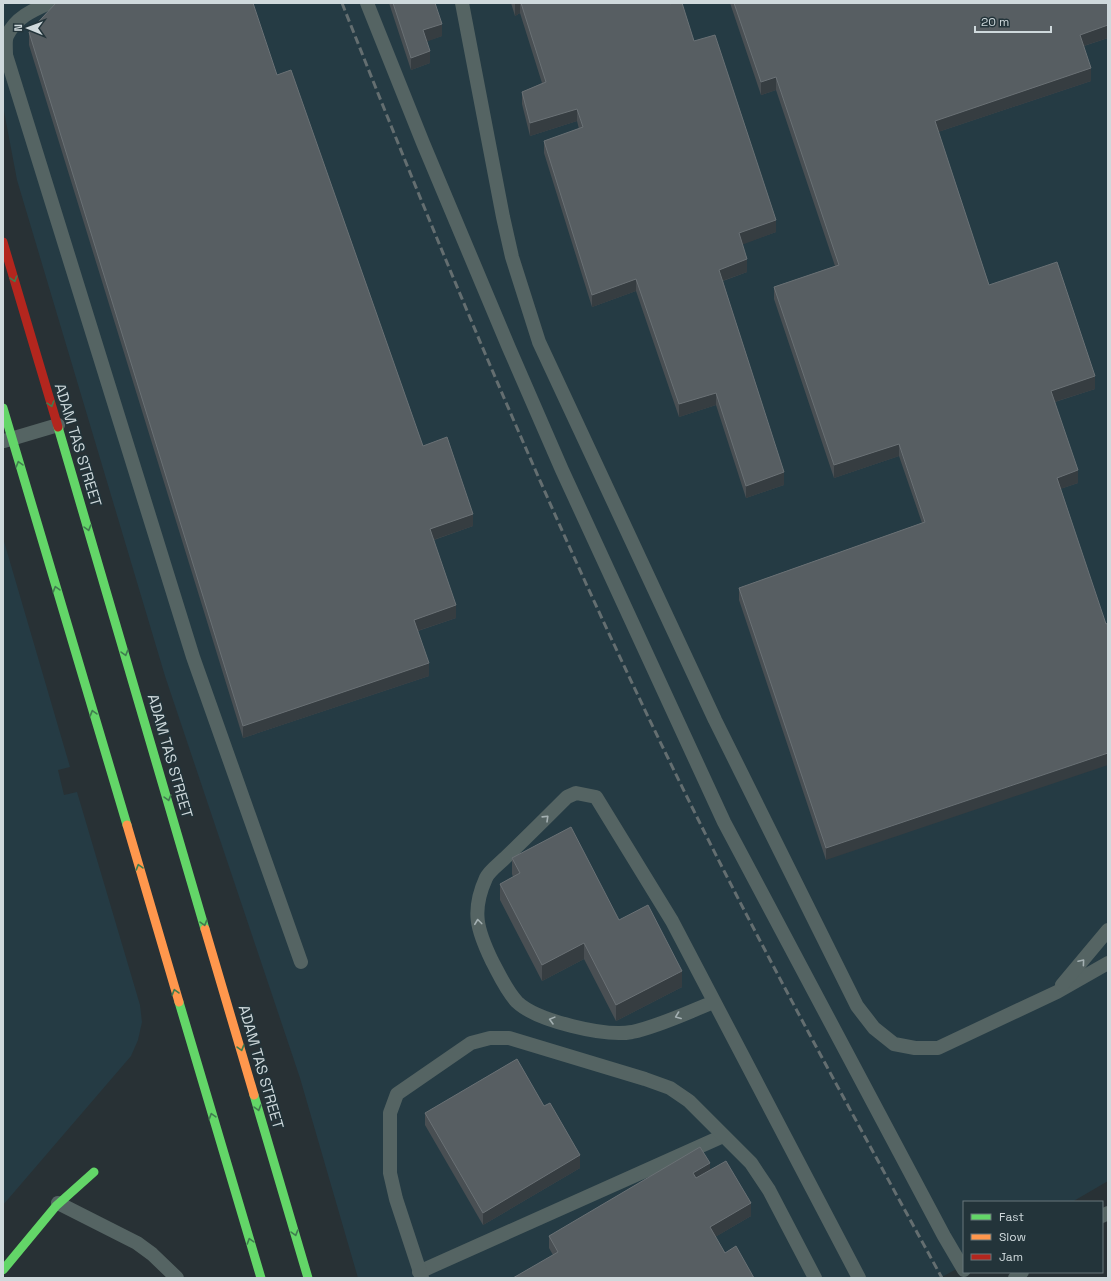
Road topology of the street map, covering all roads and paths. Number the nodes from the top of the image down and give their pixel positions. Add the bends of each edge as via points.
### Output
1 (49, 3) edge
2 (367, 3) edge
3 (462, 3) edge
4 (3, 242) edge
5 (3, 408) edge
6 (58, 425) junction
7 (8, 440) edge
8 (1108, 930) edge
9 (301, 962) dead end
10 (1108, 963) edge
11 (1057, 992) junction
12 (714, 1002) junction
13 (723, 1136) junction
14 (94, 1172) dead end
15 (58, 1203) junction
16 (963, 1268) edge
17 (3, 1270) edge
18 (421, 1275) edge
19 (177, 1278) edge
20 (261, 1278) edge
21 (308, 1278) edge
22 (815, 1278) edge
23 (859, 1278) edge

1 - 9 lane via 20,19 14,26 6,36 6,55 193,657
2 - 16 lane via 426,150 562,470 724,822 940,1229
3 - 11 lane via 512,257 539,342 711,712 857,1006 874,1028 894,1044 915,1048 938,1048
4 -> 6 main road, ADAM TAS STREET
5 - 7 main road
6 - 7 lane
6 -> 21 main road, ADAM TAS STREET
20 -> 7 main road
11 -> 8 lane
10 - 11 lane
12 -> 12 lane via 630,1032 576,1027 536,1014 518,1003 506,989 480,936 476,918 486,876 568,797 576,793 596,797 672,921
12 - 23 lane
13 - 18 lane
13 - 18 lane via 689,1101 670,1088 509,1038 490,1038 471,1043 397,1094 390,1113 390,1173
13 - 22 lane via 755,1168
14 - 15 main road
15 - 17 main road via 37,1225
15 - 19 lane via 137,1243

